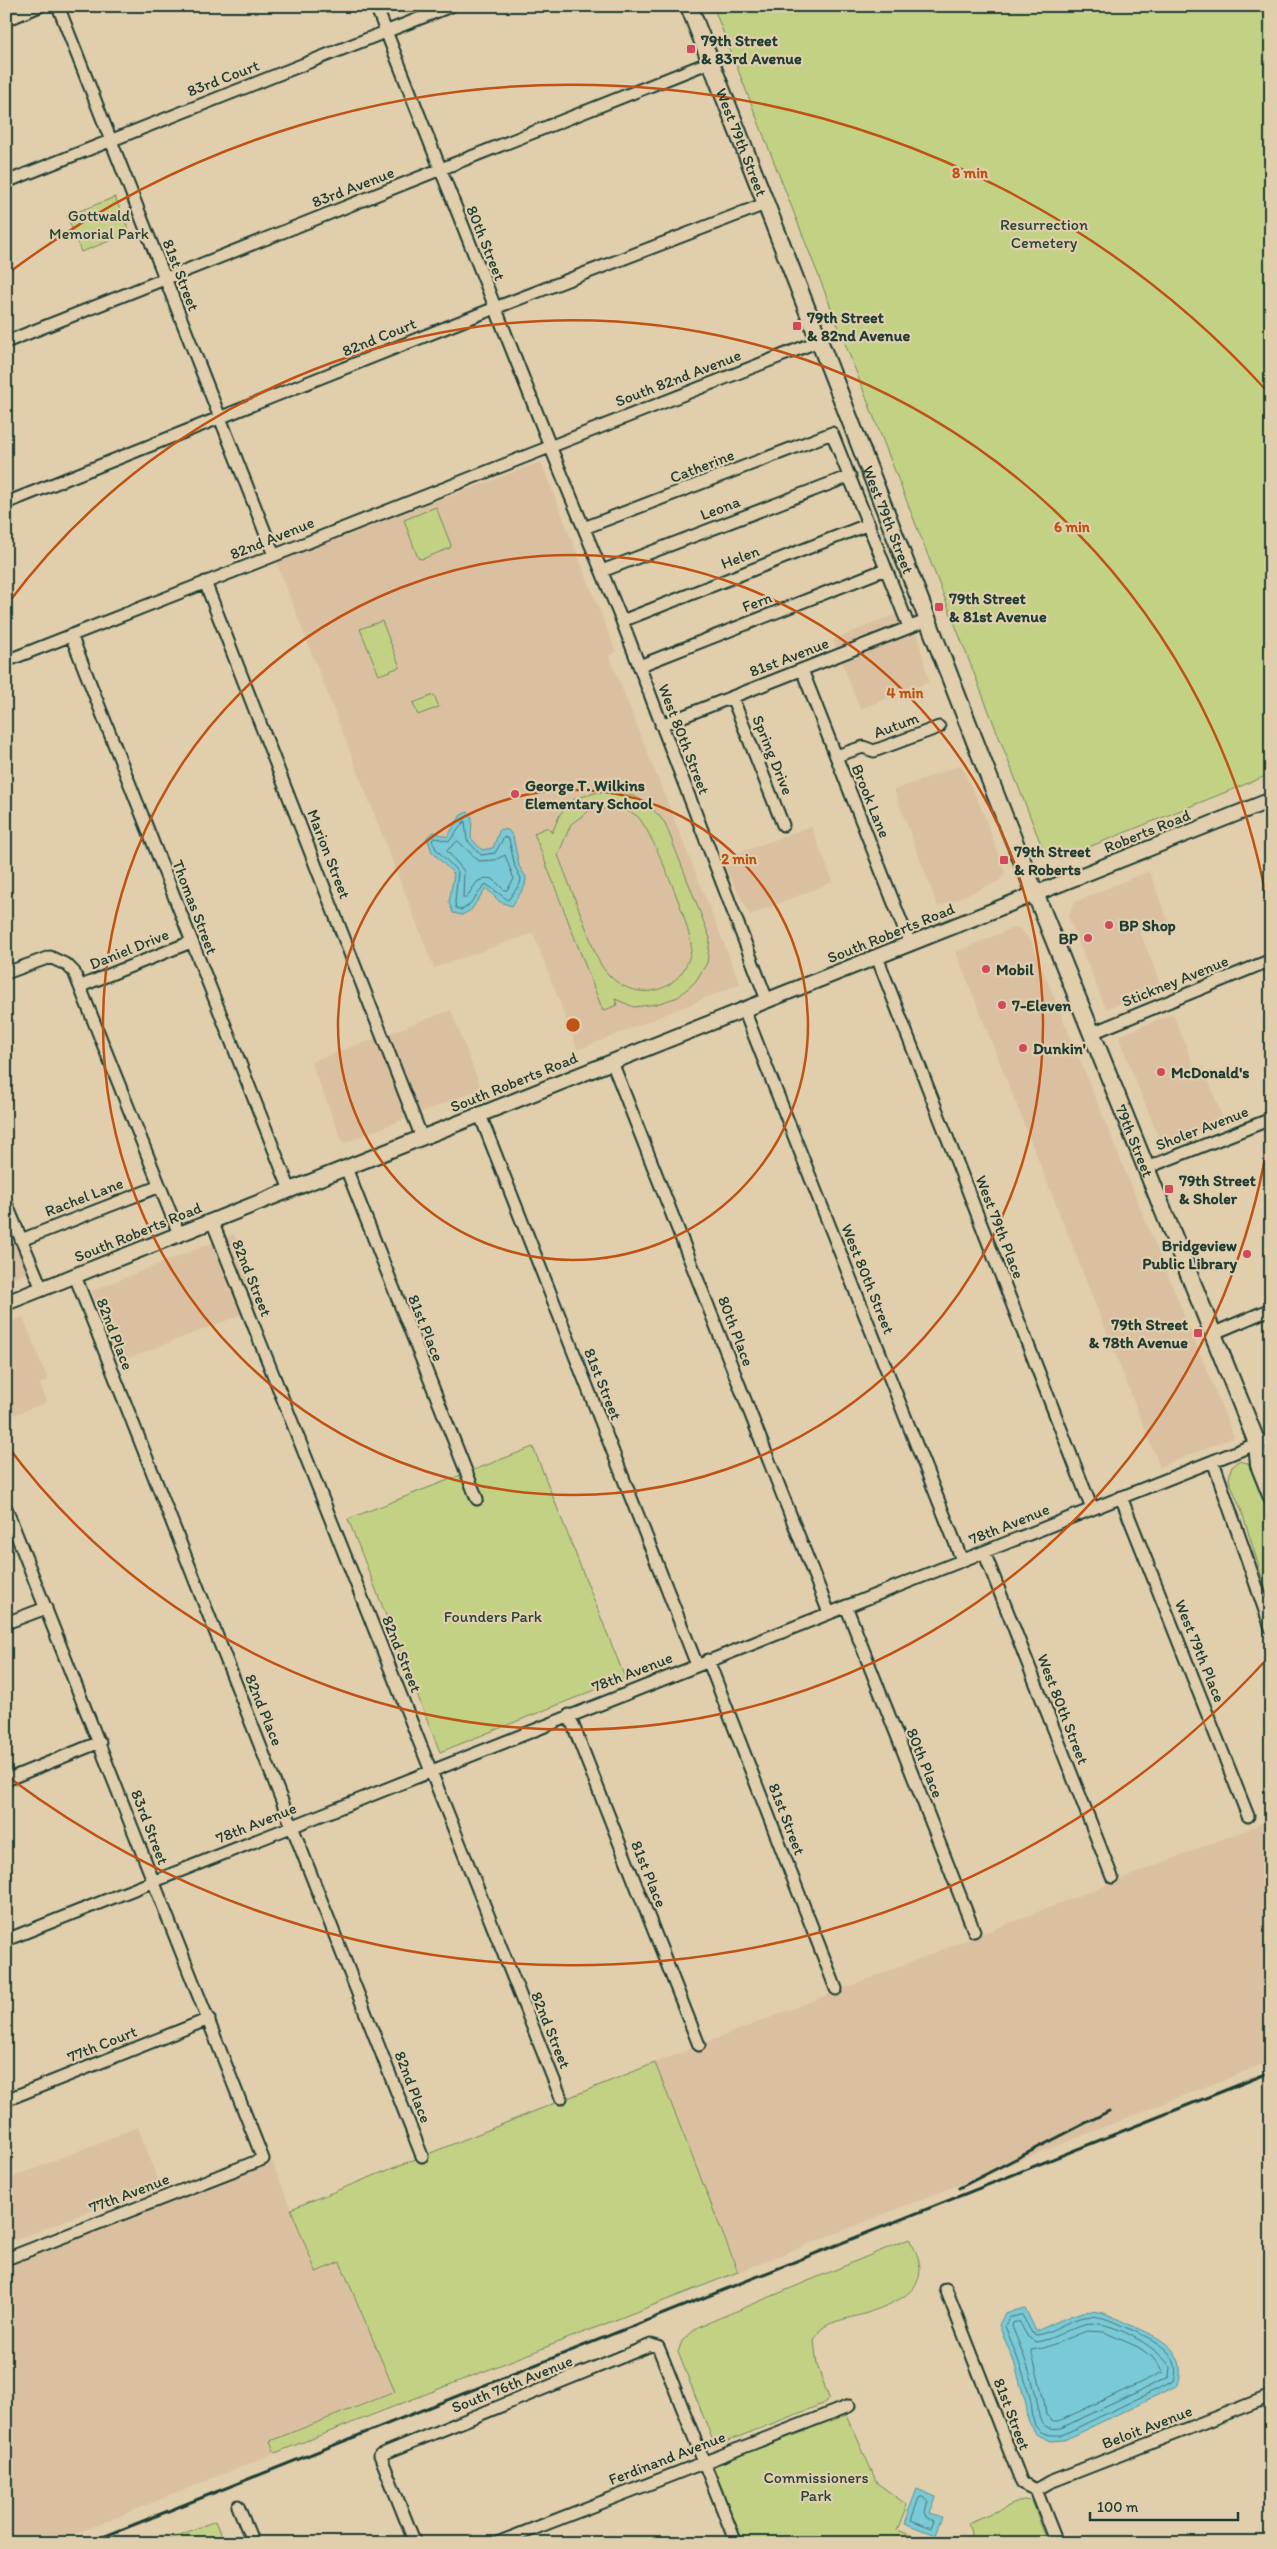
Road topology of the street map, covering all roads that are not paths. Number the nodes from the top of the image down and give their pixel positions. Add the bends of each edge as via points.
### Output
1 (40, 6) edge
2 (58, 6) edge
3 (376, 6) edge
4 (451, 6) edge
5 (689, 6) edge
6 (6, 20) edge
7 (386, 32) junction
8 (710, 62) junction
9 (110, 140) junction
10 (440, 171) junction
11 (6, 182) edge
12 (766, 204) junction
13 (165, 278) junction
14 (495, 308) junction
15 (819, 341) junction
16 (6, 342) edge
17 (219, 419) junction
18 (550, 446) junction
19 (850, 476) junction
20 (568, 492) joint
21 (6, 503) edge
22 (869, 524) junction
23 (584, 528) junction
24 (274, 555) junction
25 (886, 569) junction
26 (602, 571) junction
27 (205, 582) junction
28 (928, 620) junction
29 (622, 621) junction
30 (910, 627) junction
31 (71, 635) junction
32 (6, 661) edge
33 (639, 666) junction
34 (802, 670) junction
35 (732, 697) junction
36 (661, 725) junction
37 (939, 726) dead end
38 (836, 756) junction
39 (1271, 800) edge
40 (783, 825) dead end
41 (1036, 894) junction
42 (191, 942) junction
43 (910, 944) junction
44 (877, 957) junction
45 (1271, 960) edge
46 (6, 974) edge
47 (81, 986) junction
48 (767, 1000) junction
49 (744, 1010) junction
50 (1092, 1033) junction
51 (612, 1062) junction
52 (480, 1115) junction
53 (1271, 1119) edge
54 (422, 1138) junction
55 (346, 1168) junction
56 (1146, 1168) junction
57 (160, 1186) junction
58 (290, 1190) junction
59 (6, 1204) edge
60 (212, 1222) junction
61 (179, 1234) junction
62 (21, 1240) junction
63 (75, 1276) junction
64 (42, 1289) junction
65 (6, 1303) edge
66 (1271, 1309) edge
67 (1212, 1334) junction
68 (1264, 1441) edge
69 (1213, 1460) junction
70 (1271, 1461) edge
71 (1271, 1495) edge
72 (1121, 1498) junction
73 (477, 1499) dead end
74 (6, 1508) edge
75 (1092, 1509) junction
76 (984, 1552) junction
77 (962, 1560) junction
78 (846, 1606) junction
79 (46, 1608) junction
80 (829, 1612) junction
81 (6, 1623) edge
82 (1271, 1628) edge
83 (708, 1660) junction
84 (697, 1665) junction
85 (569, 1715) junction
86 (100, 1742) junction
87 (431, 1772) junction
88 (6, 1780) edge
89 (1248, 1816) dead end
90 (293, 1826) junction
91 (1112, 1878) dead end
92 (154, 1882) junction
93 (974, 1931) dead end
94 (6, 1940) edge
95 (836, 1989) dead end
96 (209, 2019) junction
97 (699, 2045) dead end
98 (561, 2098) dead end
99 (6, 2100) edge
100 (422, 2156) dead end
101 (264, 2159) joint
102 (6, 2259) edge
103 (946, 2289) dead end
104 (1271, 2396) edge
105 (849, 2406) dead end
106 (704, 2462) junction
107 (1036, 2490) junction
108 (238, 2506) dead end
109 (253, 2543) edge
110 (416, 2543) edge
111 (497, 2543) edge
112 (736, 2543) edge
113 (1057, 2543) edge

1 - 6 street
2 - 9 street, 81st Street
3 - 7 street, 80th Street
4 - 7 street, 83rd Court
5 - 8 main road, West 79th Street
7 - 9 street, 83rd Court
7 - 10 street, 80th Street
8 - 10 street, 83rd Avenue
8 - 12 main road, West 79th Street
9 - 11 street, 83rd Court
9 - 13 street, 81st Street
10 - 13 street, 83rd Avenue
10 - 14 street, 80th Street
12 - 14 street, 82nd Court
12 - 15 main road, West 79th Street
13 - 16 street, 83rd Avenue
13 - 17 street, 81st Street
14 - 17 street, 82nd Court
14 - 18 street, 80th Street
15 - 18 street, South 82nd Avenue
15 - 28 main road, West 79th Street
17 - 21 street, 82nd Court
17 - 24 street, 81st Street
18 - 20 street, 80th Street
18 - 24 street, 82nd Avenue
19 - 22 street
19 - 23 street, Catherine via 832,433
19 - 26 street, Leona
20 - 23 street, West 80th Street
22 - 25 street
22 - 29 street, Helen
23 - 26 street, West 80th Street
24 - 27 street, 82nd Avenue
25 - 30 street
25 - 33 street, Fern
26 - 29 street, West 80th Street
27 - 31 street, 82nd Avenue
27 - 54 street, Marion Street
28 - 30 street, 81st Avenue
28 - 41 main road, West 79th Street
29 - 33 street, West 80th Street
30 - 34 street, 81st Avenue
31 - 32 street, 82nd Avenue
31 - 42 street, Thomas Street
33 - 36 street, West 80th Street
34 - 35 street, 81st Avenue
34 - 38 street, Brook Lane
35 - 36 street, 81st Avenue
35 - 40 street, Spring Drive
36 - 48 street, West 80th Street
37 - 38 street, Autum via 874,751 863,747
38 - 43 street, Brook Lane
39 - 41 street, Roberts Road
41 - 43 street, South Roberts Road
41 - 50 main road, West 79th Street
42 - 47 street, Daniel Drive
42 - 58 street, Thomas Street
43 - 44 street, South Roberts Road
44 - 48 street, South Roberts Road
44 - 75 street, West 79th Place
45 - 50 street, Stickney Avenue
46 - 47 street, Daniel Drive via 50,956 67,964
47 - 57 street
48 - 49 street, South Roberts Road
49 - 51 street, South Roberts Road
49 - 77 street, West 80th Street
50 - 56 main road, 79th Street
51 - 52 street, South Roberts Road
51 - 80 street, 80th Place
52 - 54 street, South Roberts Road
52 - 84 street, 81st Street
53 - 56 street, Sholer Avenue
54 - 55 street, South Roberts Road
55 - 58 street, South Roberts Road
55 - 73 street, 81st Place
56 - 67 main road, 79th Street
57 - 61 street
57 - 62 street, Rachel Lane
58 - 60 street, South Roberts Road
59 - 62 street
60 - 61 street, South Roberts Road
60 - 87 street, 82nd Street
61 - 63 street, South Roberts Road
62 - 64 street
63 - 64 street, South Roberts Road
63 - 90 street, 82nd Place
64 - 65 street, South Roberts Road
66 - 67 street
67 - 68 main road, 79th Street
68 - 69 street, 78th Avenue
68 - 70 main road, 79th Street
68 - 71 main road, 79th Street via 1259,1465
69 - 72 street, 78th Avenue
69 - 82 street
72 - 75 street, 78th Avenue
72 - 89 street, West 79th Place
74 - 79 street, 83rd Street
75 - 76 street, 78th Avenue
76 - 77 street, 78th Avenue
76 - 91 street, West 80th Street
77 - 78 street, 78th Avenue
78 - 80 street, 78th Avenue
78 - 93 street, 80th Place
79 - 81 street
79 - 86 street, 83rd Street
80 - 83 street, 78th Avenue
83 - 84 street, 78th Avenue
83 - 95 street, 81st Street
84 - 85 street, 78th Avenue
85 - 87 street, 78th Avenue
85 - 97 street, 81st Place
86 - 88 street
86 - 92 street, 83rd Street
87 - 90 street, 78th Avenue
87 - 98 street, 82nd Street
90 - 92 street, 78th Avenue
90 - 100 street, 82nd Place
92 - 94 street, 78th Avenue
92 - 96 street, 83rd Street
96 - 99 street, 77th Court
96 - 101 street, 83rd Street
101 - 102 street, 77th Avenue
103 - 107 street, 81st Street via 1022,2483
104 - 107 street, Beloit Avenue
105 - 106 street, Ferdinand Avenue
106 - 110 street, South 76th Avenue via 658,2347 651,2345 380,2455
106 - 111 street, Ferdinand Avenue
106 - 112 street
107 - 113 street, 81st Street
108 - 109 street

